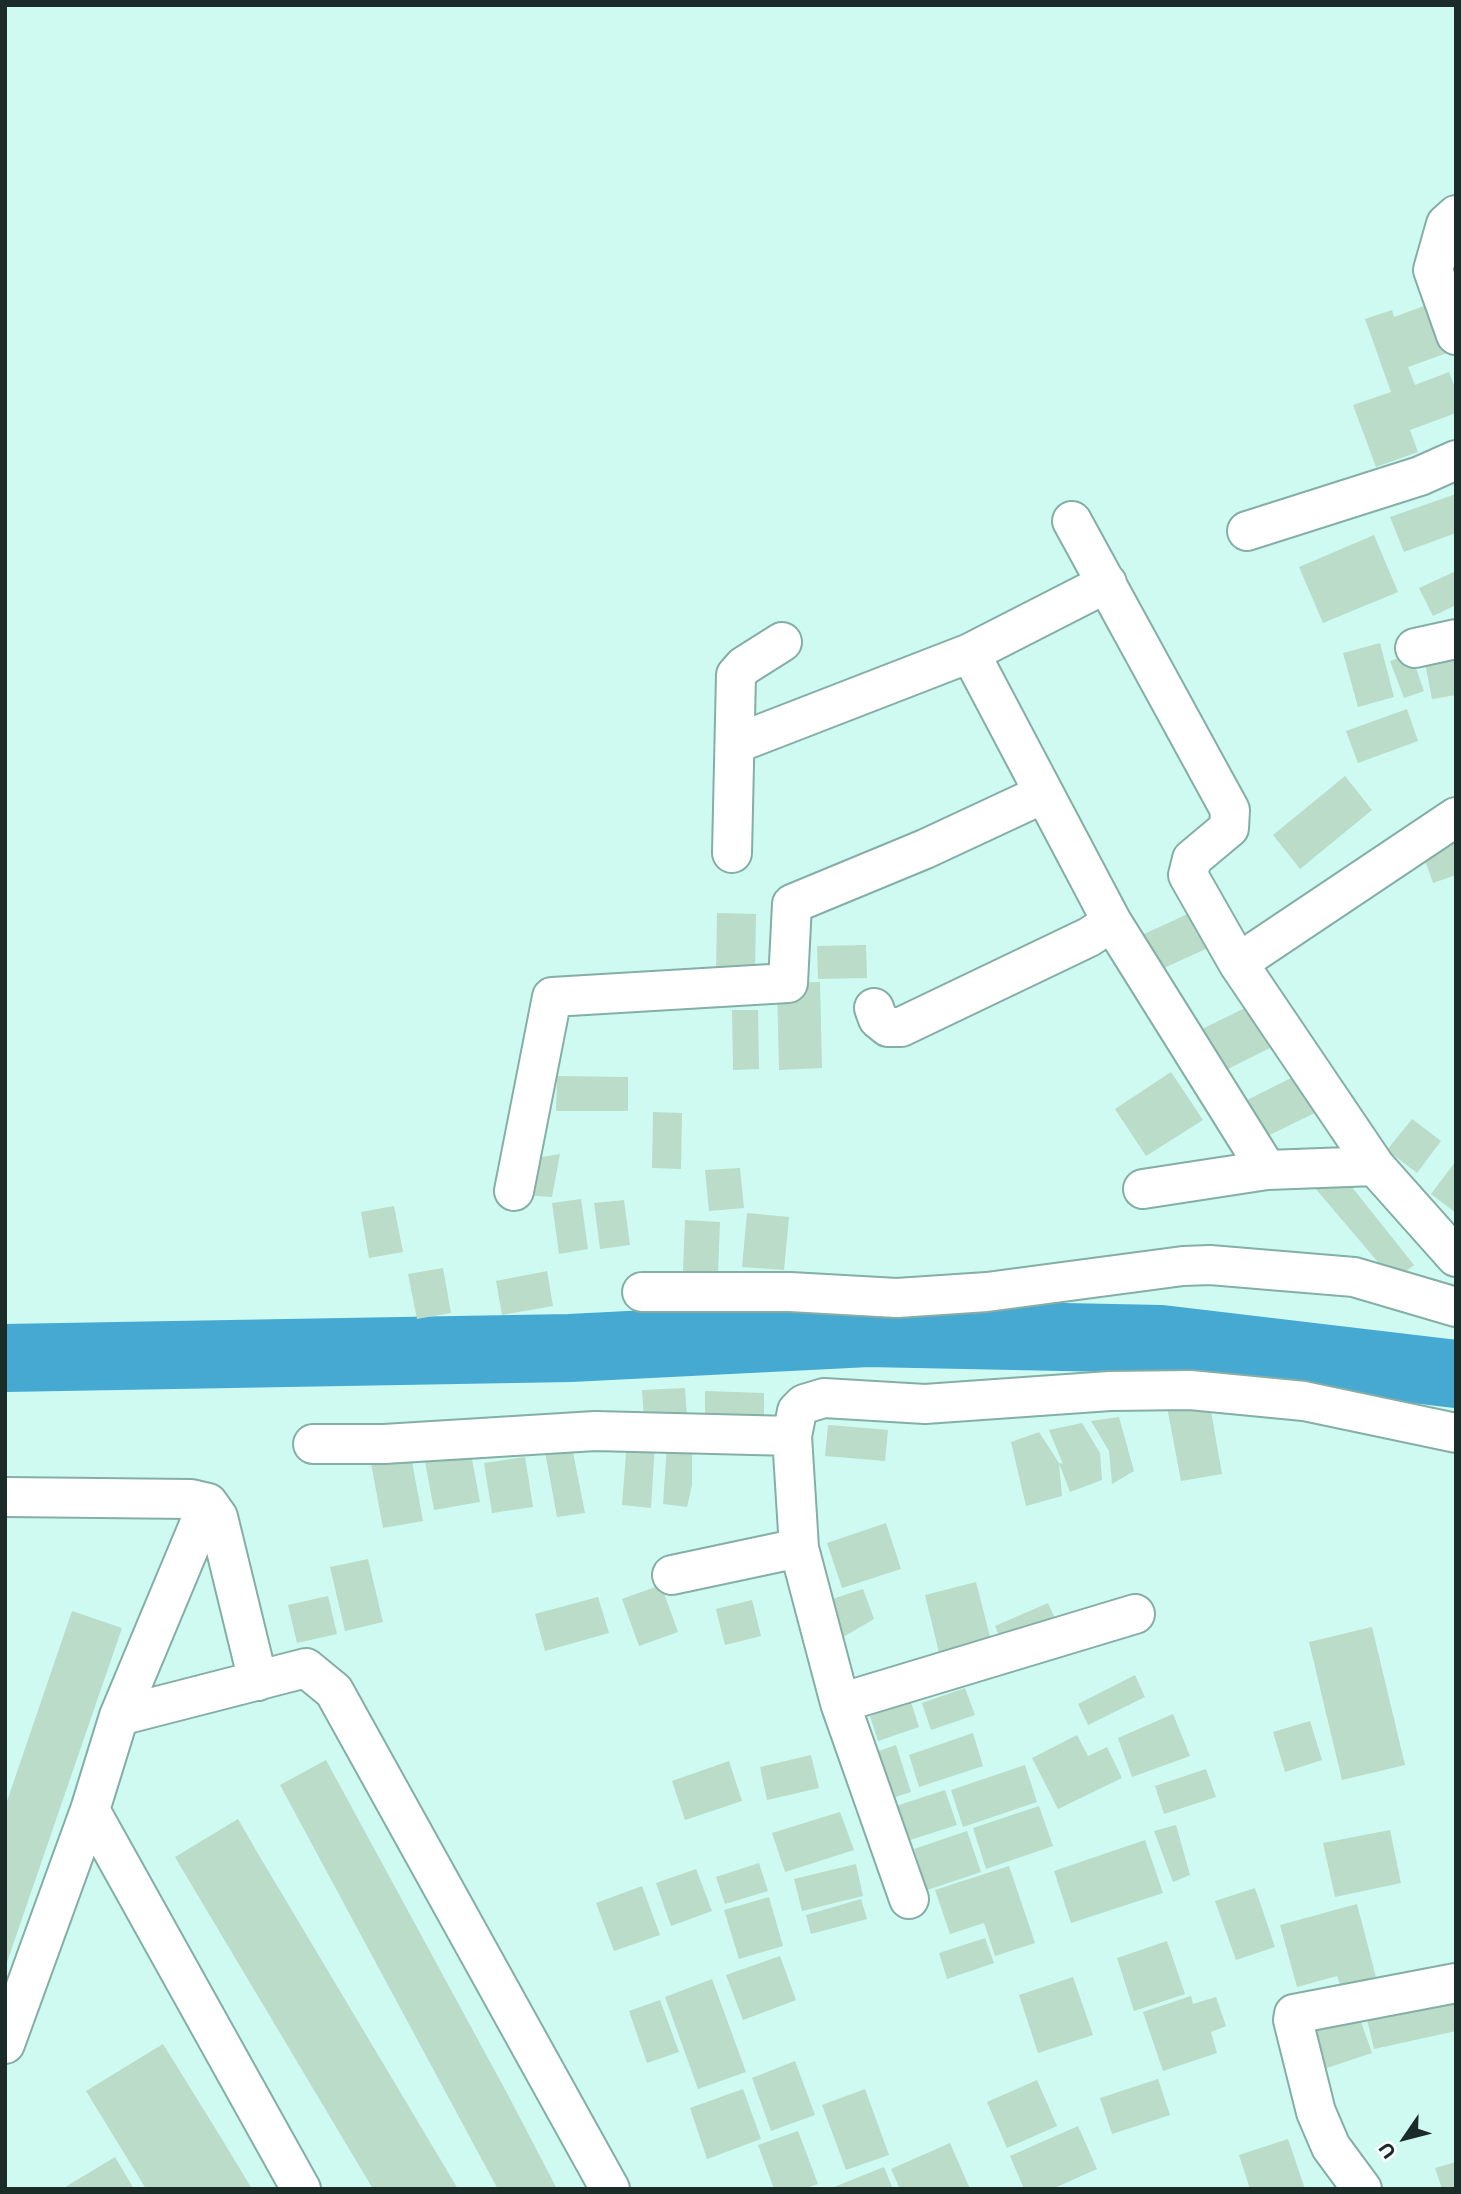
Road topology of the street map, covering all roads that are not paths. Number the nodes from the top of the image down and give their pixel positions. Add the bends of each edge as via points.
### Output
1 (1456, 215) edge
2 (1456, 335) edge
3 (1456, 460) edge
4 (1072, 521) dead end
5 (1247, 531) dead end
6 (1107, 583) junction
7 (1456, 639) edge
8 (782, 642) dead end
9 (1415, 648) dead end
10 (970, 653) junction
11 (735, 744) junction
12 (1042, 794) junction
13 (1456, 817) edge
14 (732, 853) dead end
15 (1112, 922) junction
16 (1238, 963) junction
17 (874, 1008) dead end
18 (1375, 1166) junction
19 (1267, 1170) junction
20 (1143, 1189) dead end
21 (514, 1191) dead end
22 (1456, 1257) edge
23 (642, 1292) dead end
24 (1456, 1307) edge
25 (1456, 1433) edge
26 (792, 1436) junction
27 (313, 1444) dead end
28 (5, 1497) edge
29 (208, 1503) junction
30 (799, 1548) junction
31 (672, 1575) dead end
32 (1136, 1614) dead end
33 (258, 1681) junction
34 (840, 1703) junction
35 (119, 1716) junction
36 (90, 1810) junction
37 (909, 1899) dead end
38 (1456, 1983) edge
39 (5, 2044) edge
40 (301, 2189) edge
41 (610, 2189) edge
42 (1362, 2189) edge

1 - 2 street via 1446,224 1433,270
3 - 5 street via 1420,476
4 - 6 street
6 - 10 street
6 - 16 street via 1230,810 1229,828 1192,859 1188,875
7 - 9 street
8 - 11 street via 736,675
10 - 11 street
10 - 12 street
11 - 14 street
12 - 15 street
12 - 21 street via 792,904 788,983 552,997
13 - 16 street
15 - 17 street via 901,1027 888,1027
15 - 19 street
16 - 18 street
18 - 19 street
18 - 22 street
19 - 20 street
23 - 24 street via 897,1297 987,1292 1210,1265 1354,1277
25 - 26 street via 1304,1401 1189,1390 925,1404 824,1398 797,1411
26 - 27 street via 594,1431
26 - 30 street
28 - 29 street
29 - 33 street via 218,1517
29 - 35 street
30 - 31 street
30 - 34 street
32 - 34 street
33 - 35 street
33 - 41 street via 306,1668 334,1691
34 - 37 street
35 - 36 street
36 - 39 street
36 - 40 street
38 - 42 street via 1294,2014 1316,2112 1331,2147

